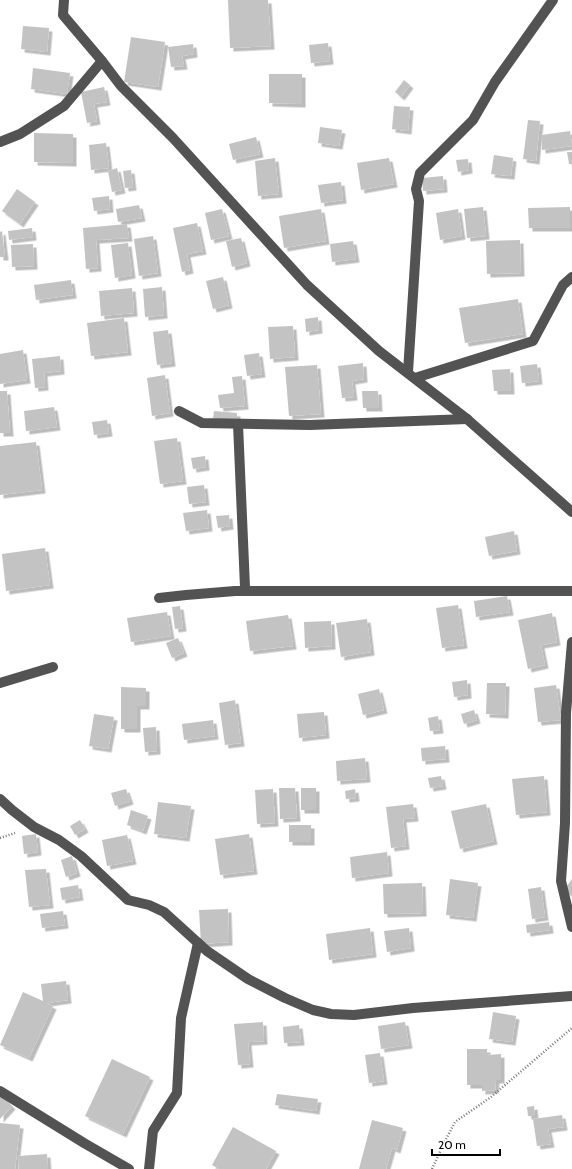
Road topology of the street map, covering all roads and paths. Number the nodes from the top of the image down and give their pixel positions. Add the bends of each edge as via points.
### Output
1 (64, 0) edge
2 (552, 0) edge
3 (102, 61) junction
4 (0, 142) edge
5 (572, 277) edge
6 (411, 375) junction
7 (179, 411) dead end
8 (467, 419) junction
9 (238, 424) junction
10 (572, 512) edge
11 (243, 591) junction
12 (572, 591) edge
13 (159, 598) dead end
14 (572, 642) edge
15 (53, 667) dead end
16 (0, 683) edge
17 (0, 799) edge
18 (572, 927) edge
19 (198, 943) junction
20 (572, 996) edge
21 (572, 1028) edge
22 (0, 1091) edge
23 (129, 1169) edge
24 (149, 1169) edge
25 (432, 1169) edge

1 - 3 street via 63,15
2 - 6 street via 495,82 474,120 420,173 416,189 419,201
3 - 4 street via 64,106 20,134
3 - 6 street via 121,86 173,138 307,285 379,350
5 - 6 street via 563,285 533,342
6 - 8 street
7 - 9 street via 202,423
8 - 9 street via 310,425
8 - 10 street
9 - 11 street via 245,587
11 - 12 street
11 - 13 street
14 - 18 street via 566,714 565,823 561,881
15 - 16 street
17 - 19 street via 34,827 59,840 81,856 128,900 164,912
19 - 20 street via 248,979 313,1010 331,1014 354,1015
19 - 24 street via 181,1018 177,1093 153,1131
21 - 25 path via 492,1097 455,1122
22 - 23 street

